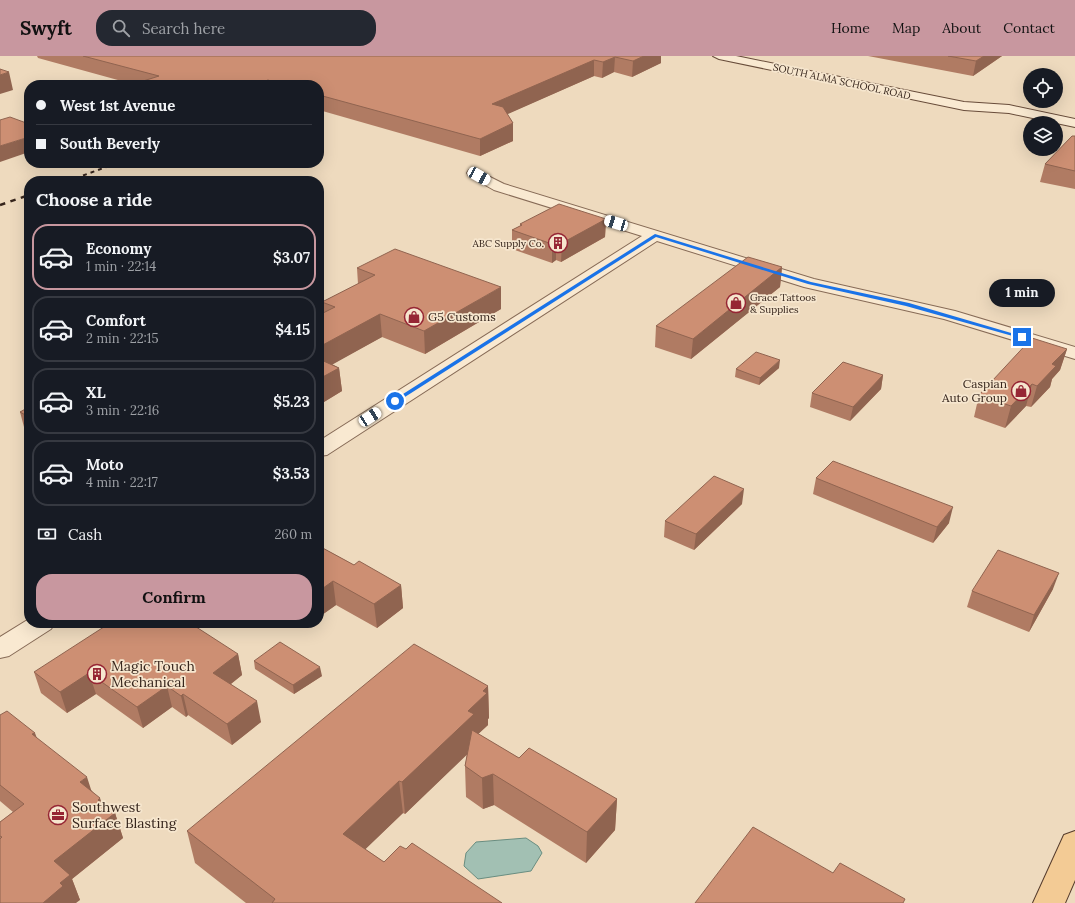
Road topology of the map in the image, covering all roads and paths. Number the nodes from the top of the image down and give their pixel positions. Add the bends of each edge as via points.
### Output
1 (719, 56) edge
2 (964, 106) junction
3 (1075, 123) edge
4 (1022, 125) dead end
5 (1063, 133) edge
6 (1075, 136) edge
7 (474, 173) dead end
8 (655, 235) junction
9 (1075, 353) edge
10 (324, 447) edge
11 (34, 628) edge
12 (0, 649) edge
13 (1075, 844) edge
14 (1049, 903) edge

1 - 2 street, SOUTH ALMA SCHOOL ROAD
2 - 3 street, SOUTH ALMA SCHOOL ROAD via 1009,109
2 - 4 street, SOUTH ALMA SCHOOL ROAD via 999,120
5 - 6 street
7 - 8 street via 499,187
8 - 9 street via 810,283 942,313
8 - 10 street
11 - 12 street
13 - 14 main road

